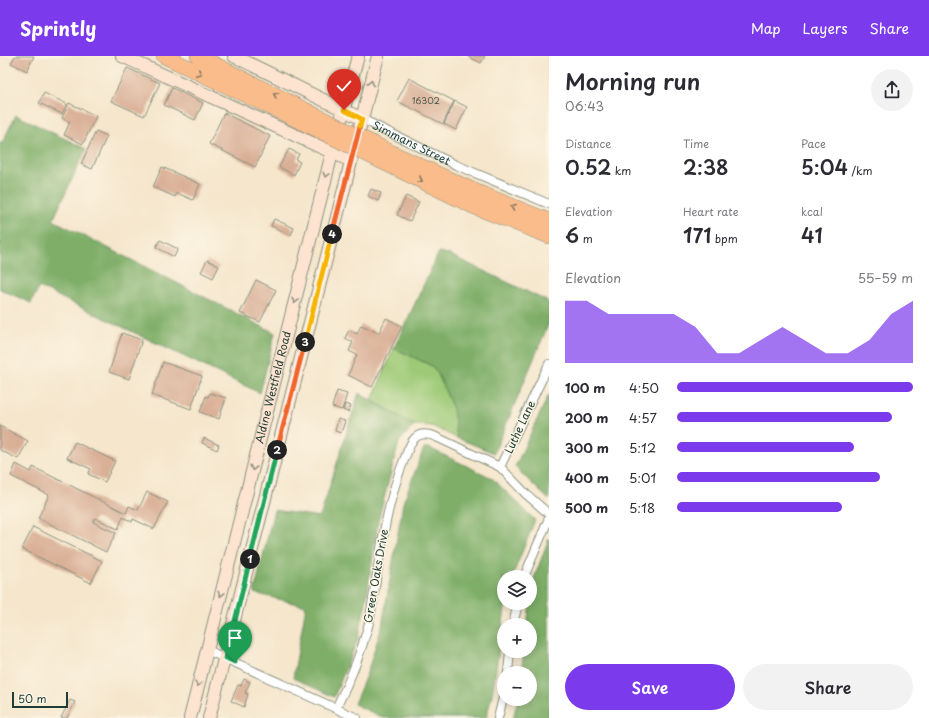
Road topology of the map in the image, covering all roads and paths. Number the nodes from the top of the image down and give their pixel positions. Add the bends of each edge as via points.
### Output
1 (122, 56) edge
2 (164, 56) edge
3 (198, 56) edge
4 (234, 56) edge
5 (358, 56) edge
6 (378, 56) edge
7 (344, 110) junction
8 (309, 119) junction
9 (362, 119) junction
10 (332, 153) junction
11 (386, 157) junction
12 (350, 161) junction
13 (549, 204) edge
14 (549, 222) edge
15 (549, 236) edge
16 (549, 364) edge
17 (500, 468) junction
18 (549, 514) edge
19 (549, 518) edge
20 (240, 520) junction
21 (258, 524) junction
22 (527, 570) edge
23 (207, 650) junction
24 (226, 658) junction
25 (501, 706) edge
26 (336, 708) junction
27 (190, 718) edge
28 (209, 718) edge
29 (357, 718) edge
30 (498, 718) edge

1 - 10 main road
2 -> 8 highway
8 -> 3 highway
4 - 7 main road, Simmans Street
5 - 7 main road, Aldine Westfield Road
9 -> 6 main road, Aldine Westfield Road
7 - 9 main road, Simmans Street
7 - 10 main road, Aldine Westfield Road
8 - 11 highway, bridge
9 - 12 main road, Aldine Westfield Road
9 - 13 street, Simmans Street via 456,165
10 - 12 main road
10 -> 20 main road, Aldine Westfield Road
14 -> 11 highway
11 -> 15 highway via 473,206
12 - 21 main road, Aldine Westfield Road
16 - 17 street, Luthe Lane
17 - 18 street
17 - 26 street, Green Oaks Drive via 427,434 419,435 411,442 390,500 364,643
19 - 22 street
20 - 21 main road
20 -> 23 main road, Aldine Westfield Road
21 - 24 main road, Aldine Westfield Road
23 - 24 street
23 -> 27 main road, Aldine Westfield Road
24 - 26 street
24 - 28 main road, Aldine Westfield Road
25 - 30 street
26 - 29 street

